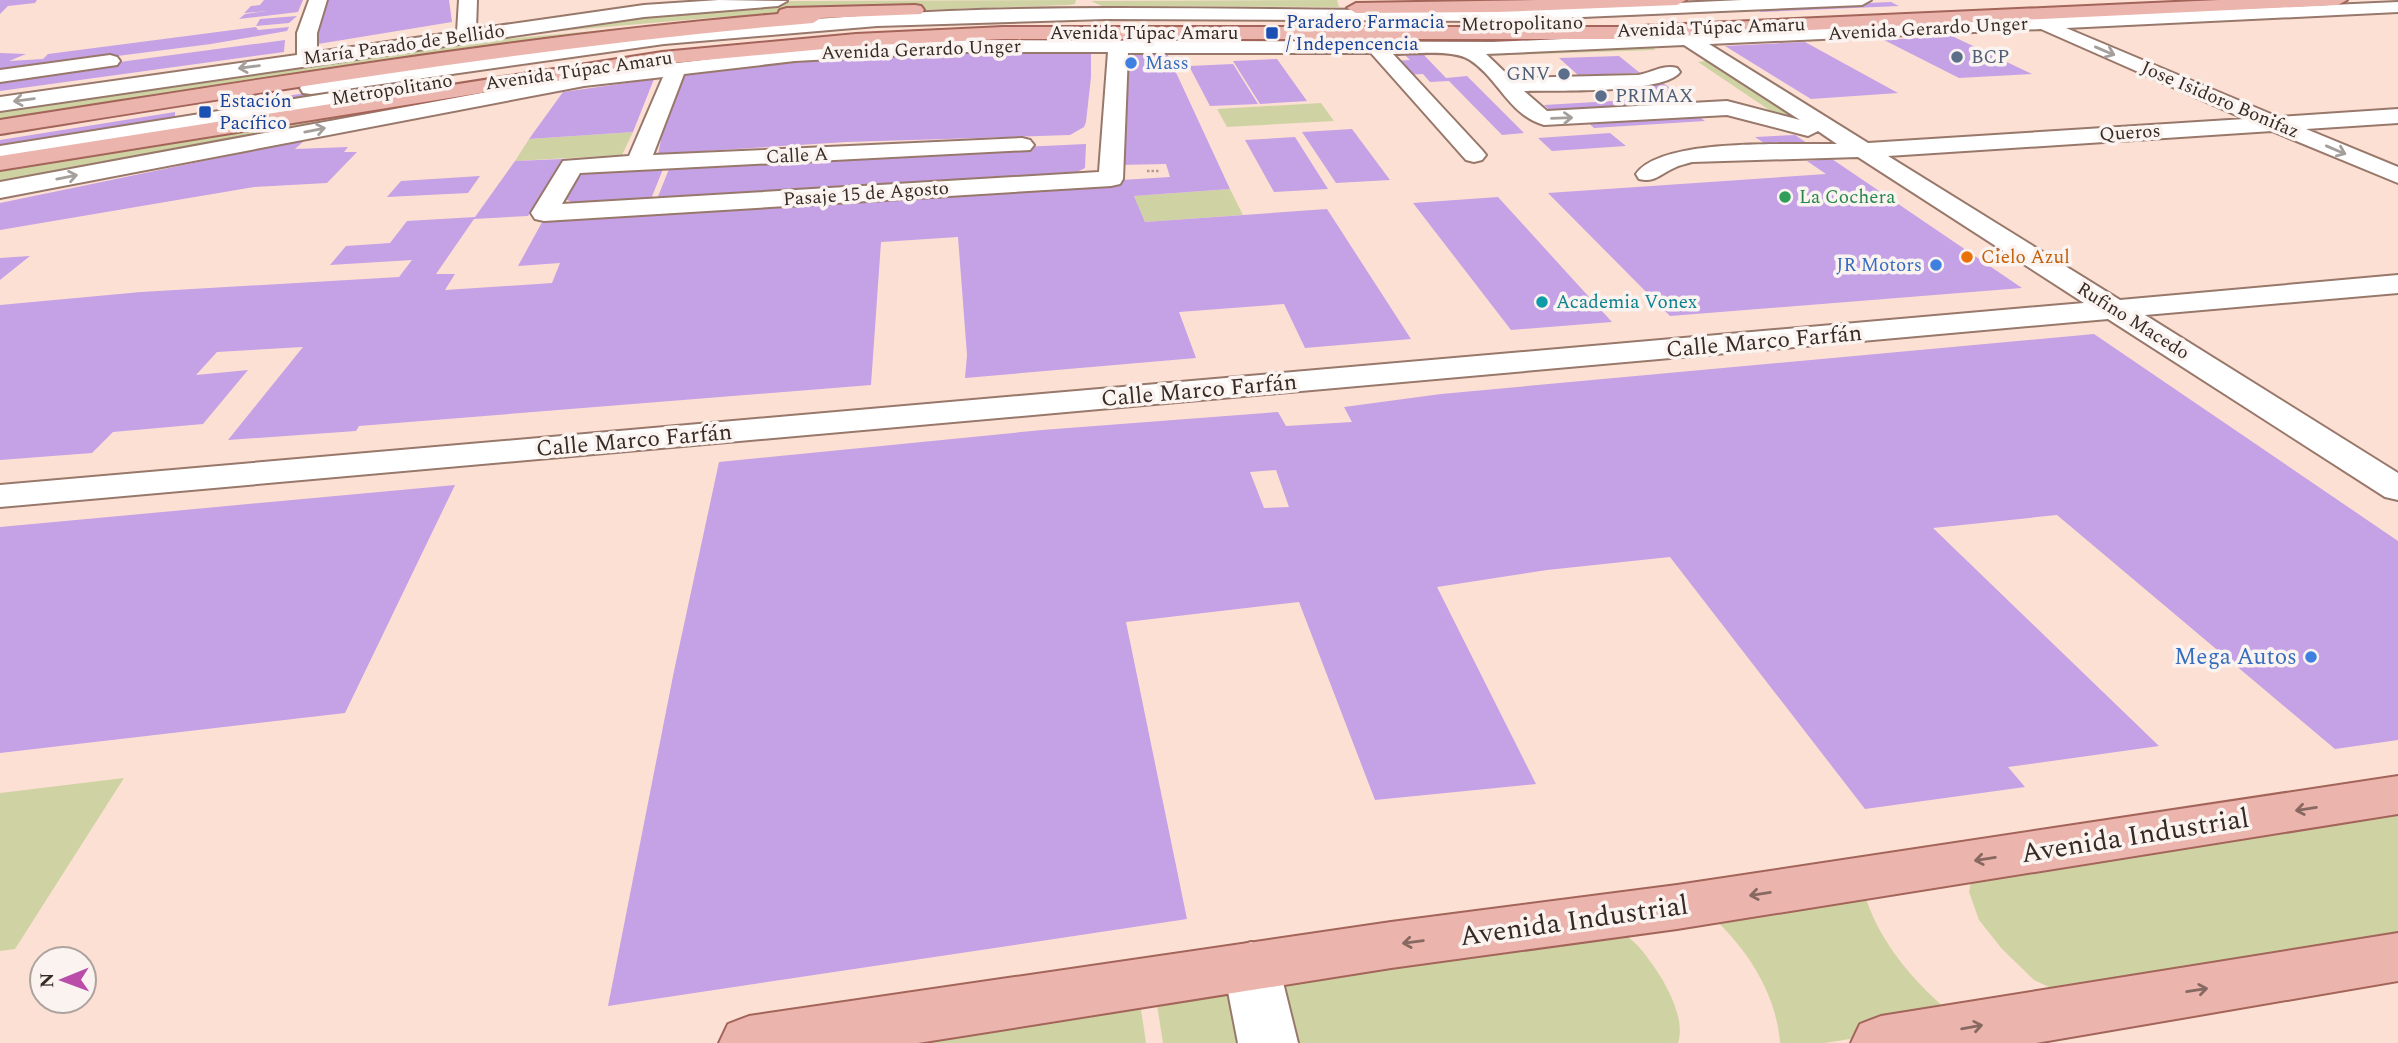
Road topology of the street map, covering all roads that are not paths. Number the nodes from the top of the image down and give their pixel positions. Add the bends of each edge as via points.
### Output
1 (317, 0) edge
2 (468, 0) edge
3 (788, 0) edge
4 (808, 0) edge
5 (1677, 0) edge
6 (1862, 0) edge
7 (2128, 0) edge
8 (1082, 3) edge
9 (2339, 5) edge
10 (630, 6) edge
11 (2398, 7) edge
12 (1282, 8) junction
13 (915, 10) junction
14 (1330, 20) junction
15 (1383, 22) edge
16 (2036, 24) junction
17 (2387, 25) dead end
18 (1746, 27) junction
19 (1272, 33) junction
20 (466, 37) junction
21 (856, 40) junction
22 (1691, 41) junction
23 (1653, 42) junction
24 (1118, 46) junction
25 (1437, 49) junction
26 (1718, 57) junction
27 (133, 58) dead end
28 (307, 59) junction
29 (738, 60) junction
30 (677, 67) junction
31 (1669, 70) junction
32 (0, 76) edge
33 (1506, 85) junction
34 (0, 104) edge
35 (1727, 108) junction
36 (2398, 116) edge
37 (2275, 124) junction
38 (0, 127) edge
39 (0, 137) edge
40 (1852, 144) junction
41 (1022, 145) dead end
42 (0, 153) edge
43 (1474, 155) dead end
44 (0, 163) edge
45 (638, 163) junction
46 (572, 166) joint
47 (1648, 173) dead end
48 (2398, 176) edge
49 (0, 190) edge
50 (2398, 284) edge
51 (2117, 311) junction
52 (2398, 489) edge
53 (0, 496) edge
54 (2374, 793) edge
55 (2398, 957) edge
56 (1251, 966) junction
57 (749, 1043) edge
58 (1268, 1043) edge
59 (1881, 1043) edge

1 - 28 street via 300,34
2 - 20 street
3 - 4 street, María Parado de Bellido
3 - 10 street, María Parado de Bellido
5 - 15 main road, Avenida Túpac Amaru via 1498,7
6 - 15 street, Metropolitano
7 - 15 street, Metropolitano via 1551,25
8 - 12 main road, Avenida Túpac Amaru
8 - 13 main road, Avenida Túpac Amaru
9 - 11 street, Avenida Gerardo Unger
9 - 16 street, Avenida Gerardo Unger
9 - 17 street
9 - 18 main road, Avenida Túpac Amaru
10 - 20 street, María Parado de Bellido
12 - 14 main road via 1311,10
12 - 15 main road, Avenida Túpac Amaru
13 - 20 main road via 718,18
13 - 38 main road, Avenida Túpac Amaru via 613,35
14 - 15 street, Metropolitano
14 - 19 main road via 1306,32
14 - 39 street, Metropolitano via 1003,15 767,27 501,58
14 - 42 street, Metropolitano via 1015,25 761,40 551,65
15 - 18 main road, Avenida Túpac Amaru via 1617,33
15 - 19 main road, Avenida Túpac Amaru
15 - 24 street, Avenida Gerardo Unger
15 - 25 street, Avenida Gerardo Unger
15 - 43 street
16 - 18 main road
16 - 22 street, Avenida Gerardo Unger
16 -> 37 street, Jose Isidoro Bonifaz
19 - 21 main road, Avenida Túpac Amaru via 1003,33
20 - 28 street, María Parado de Bellido
21 - 29 main road
21 - 44 main road, Avenida Túpac Amaru via 649,60
22 - 23 street, Avenida Gerardo Unger
22 - 26 street, Rufino Macedo
23 - 25 street, Avenida Gerardo Unger
23 - 31 street
24 - 29 street, Avenida Gerardo Unger via 929,47
24 - 46 street, Pasaje 15 de Agosto via 1111,179 544,213
25 - 33 street via 1474,54
26 - 31 street
26 - 40 street, Rufino Macedo
27 - 32 street
28 -> 34 street, María Parado de Bellido
29 - 30 street, Avenida Gerardo Unger
30 - 45 street
49 -> 30 street, Avenida Gerardo Unger via 509,93
31 - 33 street via 1665,77 1638,81
31 - 35 street
33 -> 35 street via 1535,114 1550,119
35 - 40 street
36 - 37 street, Queros
37 - 40 street, Queros
37 -> 48 street, Jose Isidoro Bonifaz
40 - 47 street, Queros via 1690,155
40 - 51 street, Rufino Macedo
41 - 45 street, Calle A
45 - 46 street, Calle A
50 - 51 street, Calle Marco Farfán
51 - 52 street, Rufino Macedo
51 - 53 street, Calle Marco Farfán
54 -> 56 main road, Avenida Industrial via 1677,907
59 -> 55 main road
56 - 57 main road, Avenida Industrial
56 - 58 street

